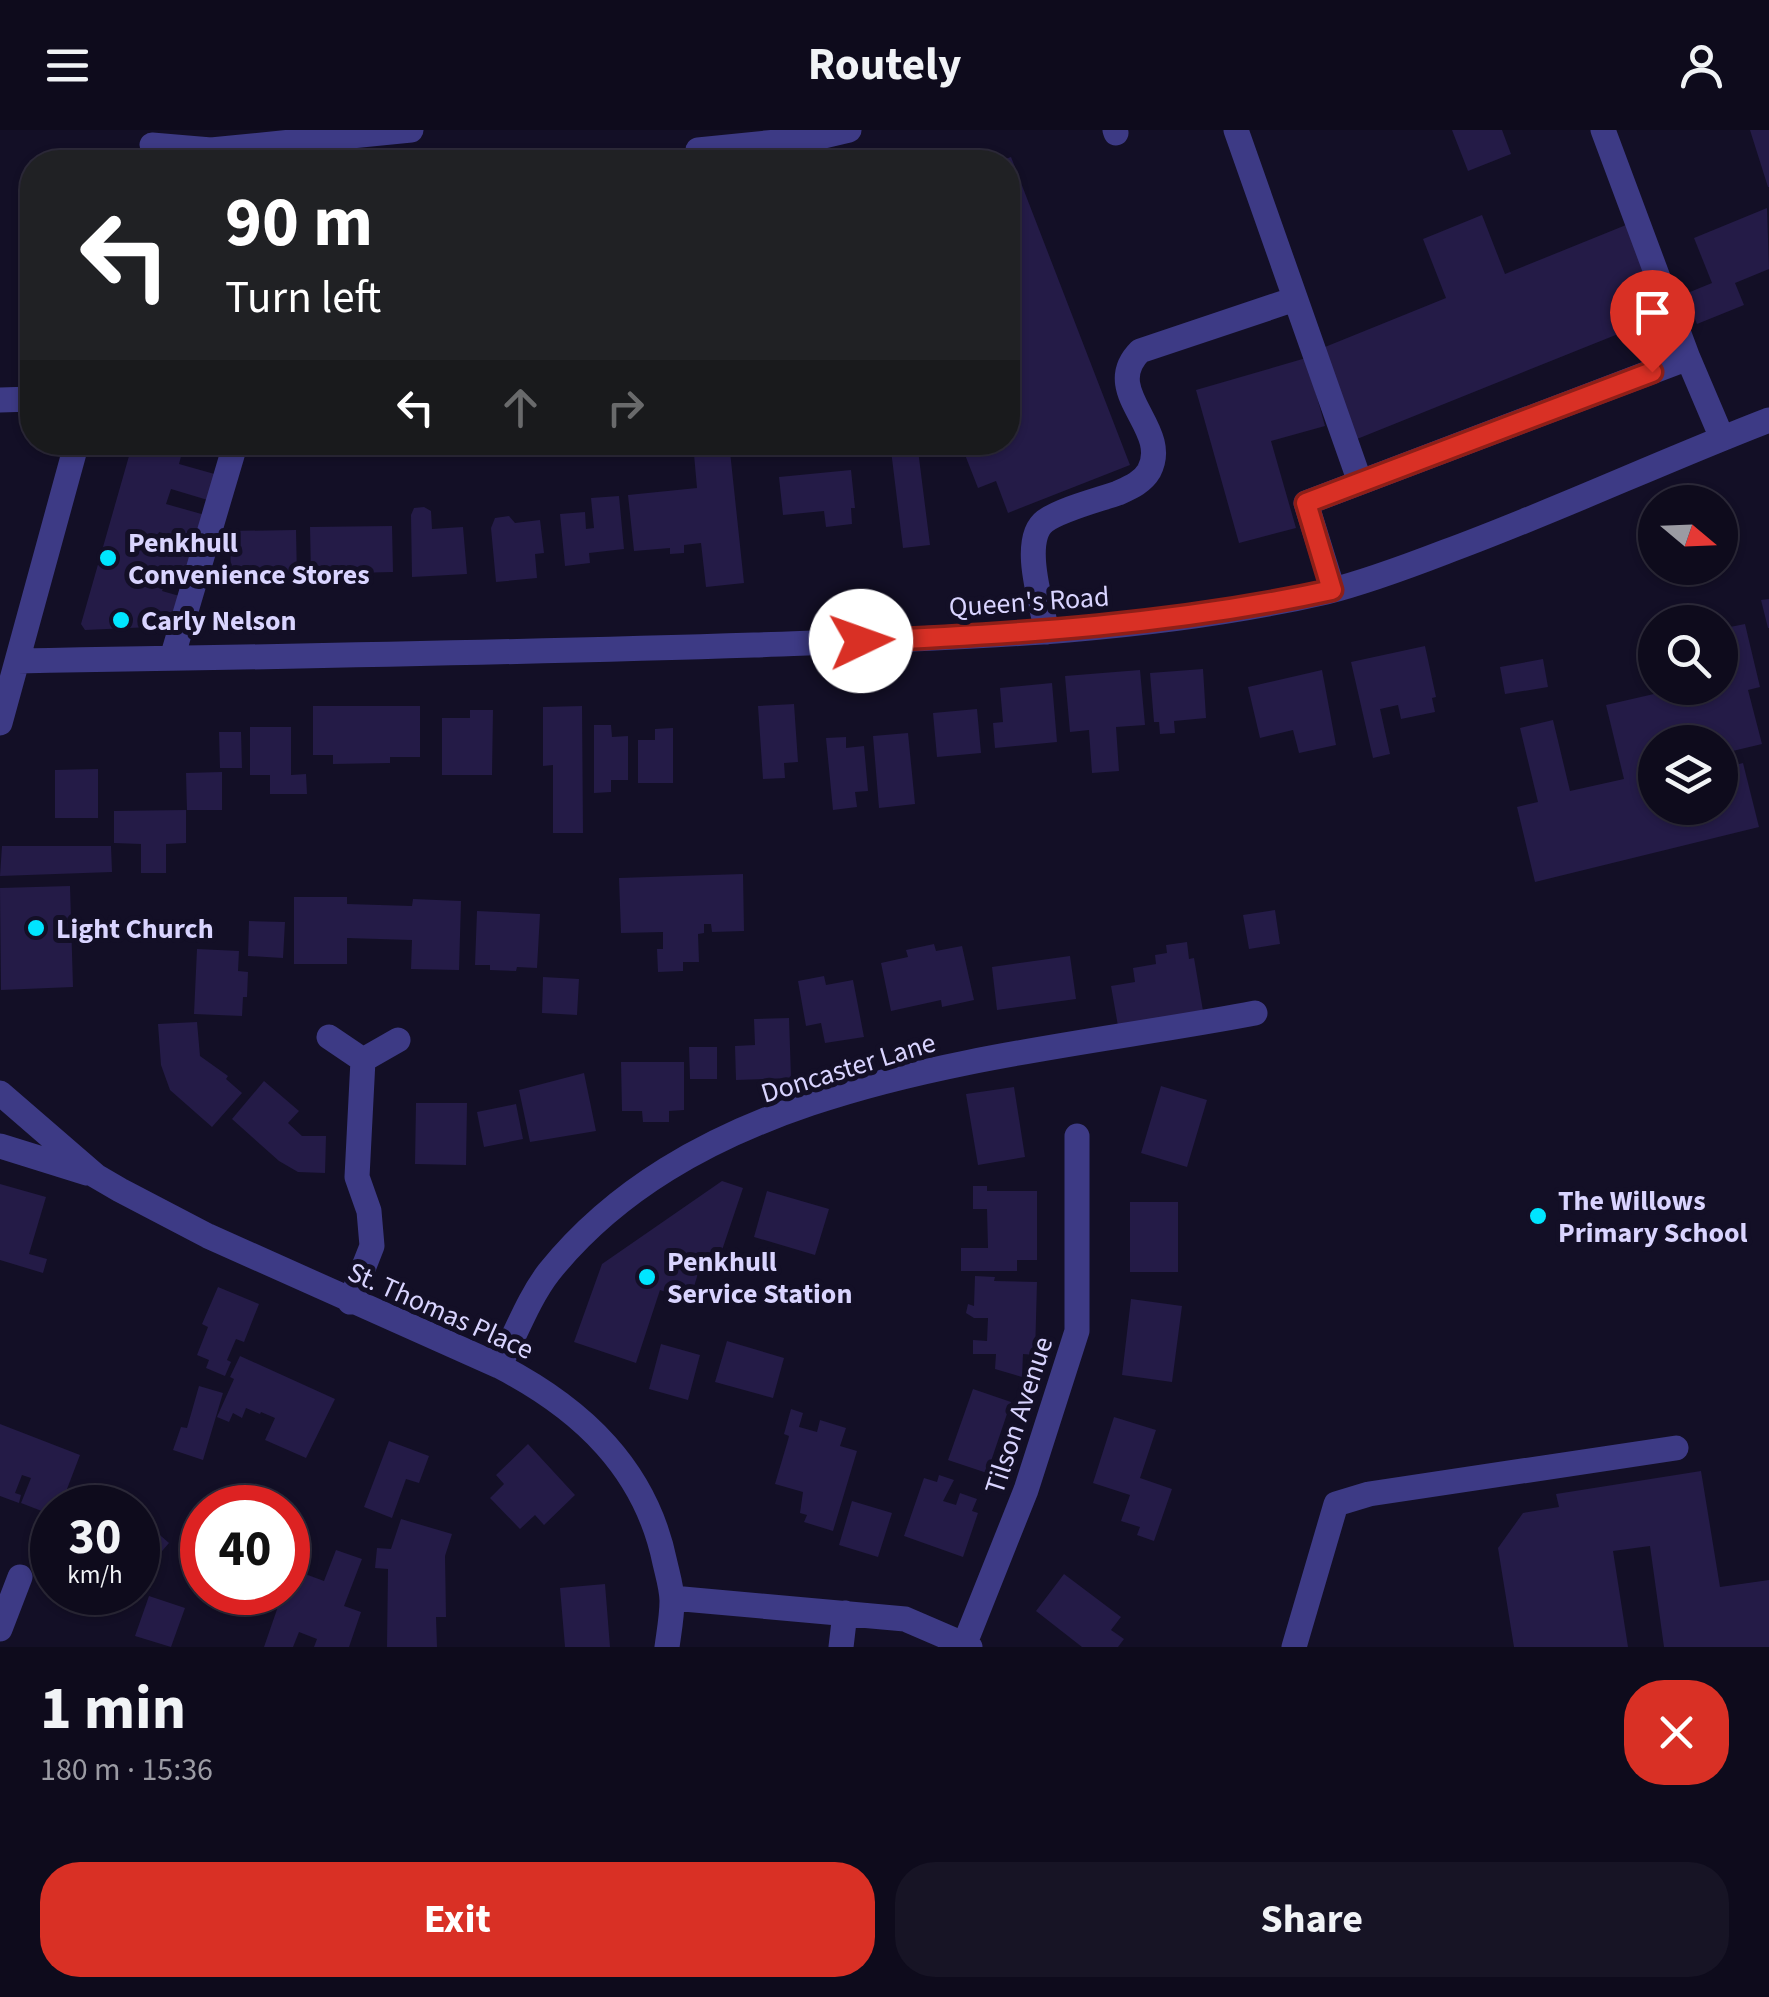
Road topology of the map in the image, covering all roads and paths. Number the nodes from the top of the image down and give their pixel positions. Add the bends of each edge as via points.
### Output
1 (411, 130) edge
2 (848, 130) edge
3 (1236, 130) edge
4 (1602, 130) edge
5 (756, 137) edge
6 (152, 146) edge
7 (698, 150) dead end
8 (1295, 299) junction
9 (1688, 358) junction
10 (1769, 420) edge
11 (1722, 438) junction
12 (73, 455) edge
13 (232, 455) edge
14 (1360, 482) junction
15 (1332, 590) junction
16 (1047, 632) junction
17 (172, 658) junction
18 (18, 661) junction
19 (0, 722) edge
20 (1256, 1013) dead end
21 (328, 1037) dead end
22 (398, 1040) dead end
23 (363, 1060) junction
24 (0, 1092) edge
25 (1077, 1136) dead end
26 (0, 1146) edge
27 (96, 1176) junction
28 (350, 1302) junction
29 (498, 1366) junction
30 (1676, 1448) dead end
31 (20, 1577) dead end
32 (672, 1598) junction
33 (845, 1613) junction
34 (0, 1629) edge
35 (968, 1645) edge
36 (667, 1647) edge
37 (841, 1647) edge
38 (1294, 1647) edge

1 - 6 street via 211,150
2 - 5 street via 815,138
3 - 8 street
4 - 9 street
5 - 7 street
8 - 14 street
8 - 16 street via 1140,350 1127,364 1125,380 1155,450 1148,472 1134,486 1046,521 1033,536
9 - 11 street
9 - 14 street
10 - 11 street, Queen's Road
11 - 15 street, Queen's Road via 1509,529
12 - 18 street
13 - 17 street
14 - 15 street via 1306,503
15 - 16 street, Queen's Road via 1206,614
16 - 17 street, Queen's Road
17 - 18 street, Queen's Road
18 - 19 street
20 - 29 street, Doncaster Lane via 908,1074 786,1111 681,1161 603,1214 547,1275
21 - 23 street
22 - 23 street
23 - 28 street via 357,1177 372,1246
24 - 27 street, St. Thomas Place
25 - 35 street, Tilson Avenue via 1077,1331
26 - 27 street, St. Thomas Place
27 - 28 street, St. Thomas Place
28 - 29 street, St. Thomas Place
29 - 32 street, St. Thomas Place via 540,1388 599,1436 632,1476 660,1536
30 - 38 street via 1336,1504
31 - 34 street
32 - 33 street
32 - 36 street, St. Thomas Place
33 - 35 street via 904,1620
33 - 37 street

